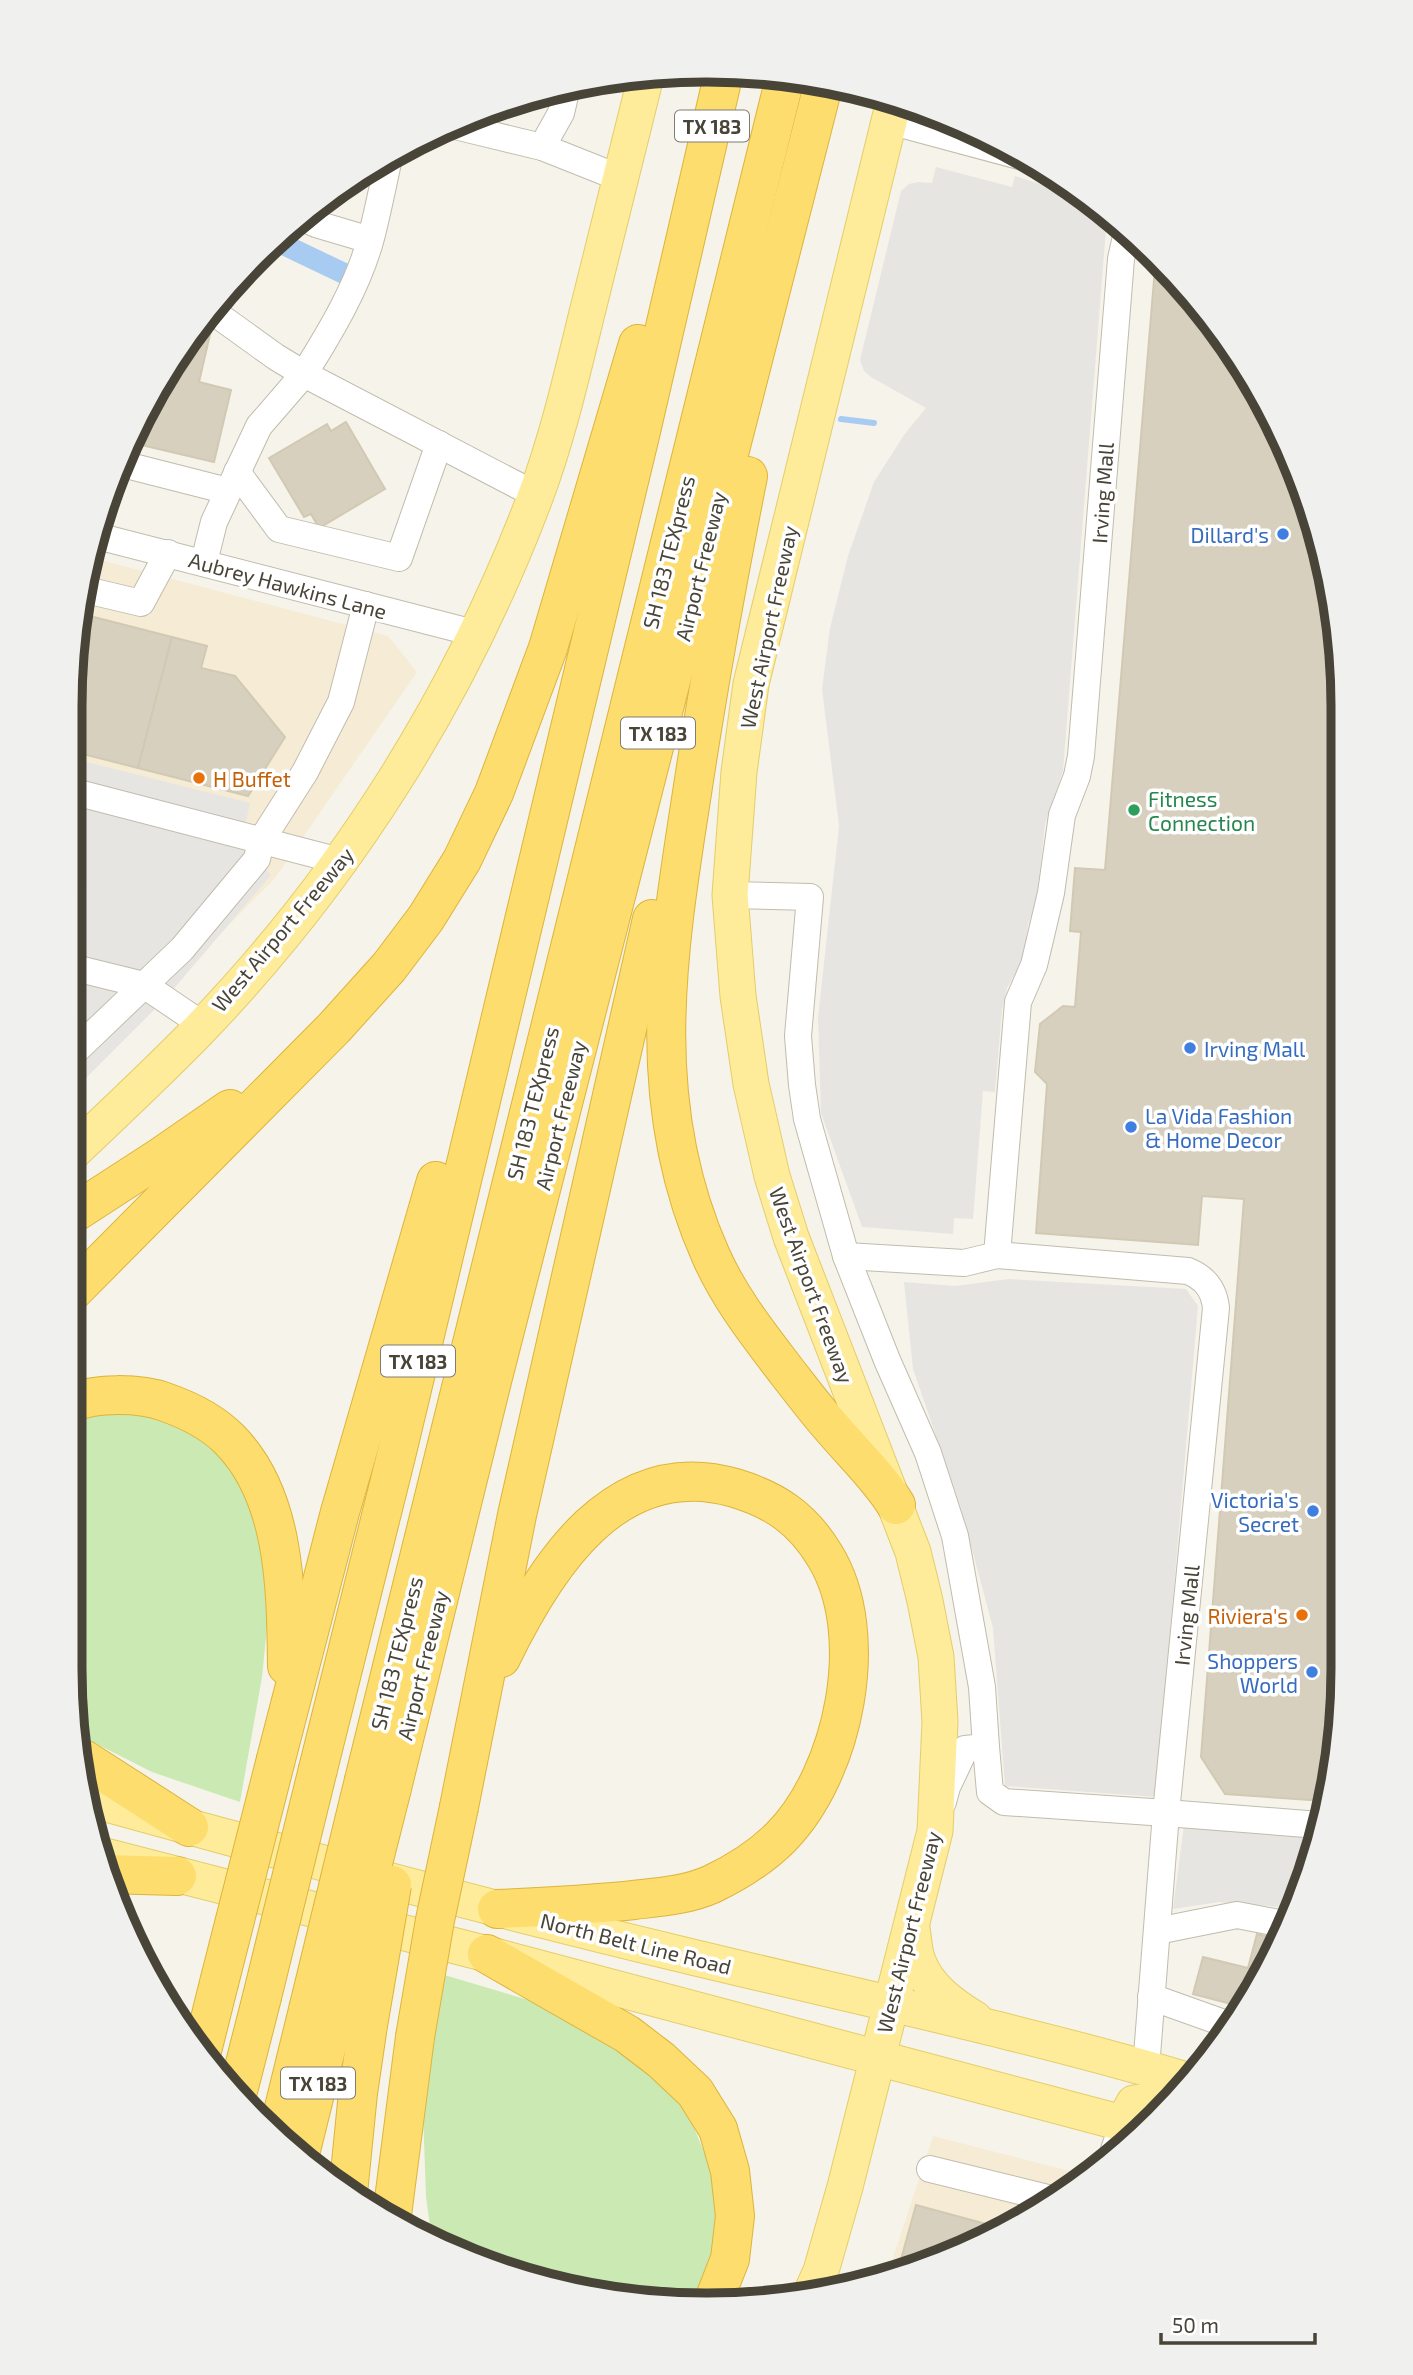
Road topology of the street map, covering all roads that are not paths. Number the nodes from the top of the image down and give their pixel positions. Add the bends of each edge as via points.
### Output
1 (722, 83) edge
2 (643, 86) edge
3 (763, 86) edge
4 (783, 87) edge
5 (821, 93) edge
6 (836, 96) edge
7 (564, 99) edge
8 (891, 111) edge
9 (941, 128) edge
10 (469, 130) edge
11 (542, 147) junction
12 (386, 171) edge
13 (620, 178) junction
14 (701, 180) junction
15 (312, 222) edge
16 (370, 240) junction
17 (1125, 243) edge
18 (219, 316) edge
19 (304, 374) junction
20 (439, 444) junction
21 (131, 465) edge
22 (233, 481) junction
23 (536, 495) junction
24 (106, 538) edge
25 (168, 553) junction
26 (205, 562) junction
27 (93, 592) edge
28 (366, 605) junction
29 (478, 634) junction
30 (712, 665) junction
31 (82, 794) edge
32 (261, 841) junction
33 (340, 861) junction
34 (730, 895) junction
35 (516, 952) junction
36 (82, 970) edge
37 (144, 985) junction
38 (203, 1025) junction
39 (334, 1028) junction
40 (82, 1030) edge
41 (82, 1143) edge
42 (82, 1208) edge
43 (846, 1255) junction
44 (998, 1255) junction
45 (82, 1282) edge
46 (82, 1402) edge
47 (896, 1504) junction
48 (479, 1711) junction
49 (285, 1721) junction
50 (986, 1747) junction
51 (90, 1763) edge
52 (366, 1781) junction
53 (97, 1801) edge
54 (1166, 1814) junction
55 (1310, 1824) edge
56 (189, 1827) junction
57 (935, 1831) junction
58 (112, 1858) edge
59 (117, 1874) edge
60 (177, 1876) junction
61 (497, 1909) junction
62 (1276, 1922) edge
63 (912, 1925) junction
64 (1157, 1931) junction
65 (487, 1954) junction
66 (1151, 1997) junction
67 (891, 2005) junction
68 (312, 2011) junction
69 (1221, 2022) edge
70 (987, 2026) junction
71 (205, 2040) edge
72 (877, 2056) junction
73 (1146, 2068) junction
74 (1178, 2078) edge
75 (243, 2087) edge
76 (1155, 2103) edge
77 (264, 2109) edge
78 (403, 2119) junction
79 (280, 2124) edge
80 (1125, 2132) edge
81 (1123, 2134) edge
82 (302, 2144) edge
83 (930, 2169) dead end
84 (349, 2180) edge
85 (1035, 2199) edge
86 (393, 2208) edge
87 (413, 2219) edge
88 (816, 2283) edge
89 (717, 2292) edge

1 - 14 highway, Airport Freeway / TX 183
2 - 13 main road, West Airport Freeway
3 - 52 highway, SH 183 TEXpress
4 - 52 highway, SH 183 TEXpress
5 - 52 highway, Airport Freeway / TX 183 via 428,1641
6 - 30 highway via 775,332
7 - 11 street
8 - 9 street
8 - 34 main road, West Airport Freeway via 751,684
10 - 11 street
11 - 13 street
12 - 16 street
13 - 23 main road, West Airport Freeway via 558,430
14 - 35 highway, Airport Freeway / TX 183
14 - 39 highway via 629,370 548,648 494,793 462,860 426,918
15 - 16 street
16 - 19 street via 350,293
17 - 44 street, Irving Mall via 1081,756 1062,815 1034,965 1018,1002
18 - 19 street
19 - 20 street
19 - 22 street via 259,426
20 - 22 street via 399,558 279,529
20 - 23 street
21 - 22 street
22 - 26 street via 214,522
23 - 29 main road, West Airport Freeway
24 - 25 street, Aubrey Hawkins Lane
25 - 26 street, Aubrey Hawkins Lane
25 - 27 street via 141,603
26 - 28 street, Aubrey Hawkins Lane
28 - 29 street, Aubrey Hawkins Lane
28 - 32 street via 341,702 305,772
29 - 33 main road, West Airport Freeway via 403,770
30 - 47 highway via 668,959 666,1076 679,1161 711,1257 732,1295 823,1418
30 - 48 highway via 517,1515
31 - 32 street
32 - 33 street
32 - 37 street via 257,859 182,950
33 - 38 main road, West Airport Freeway via 274,946
34 - 43 street via 810,897 799,1024 800,1067 810,1130
34 - 47 main road, West Airport Freeway via 743,1035 772,1175 799,1259
35 - 49 highway via 468,1069
35 - 52 highway, Airport Freeway / TX 183 via 397,1452
36 - 37 street
37 - 38 street
37 - 40 street
38 - 41 main road, West Airport Freeway
39 - 42 highway via 247,1097
39 - 45 highway
43 - 44 street via 964,1263
43 - 50 street via 928,1453 955,1536 982,1687
44 - 54 street, Irving Mall via 1188,1271 1203,1279 1215,1297
46 - 49 highway via 114,1395 154,1398 191,1412 228,1438 254,1471 271,1511 281,1556 287,1642
47 - 57 main road, West Airport Freeway via 916,1564 936,1657 940,1722
48 - 61 highway via 510,1640 568,1548 598,1516 633,1494 673,1483 717,1483 761,1496 798,1520 826,1557 842,1595 850,1643 846,1695 834,1748 811,1797 782,1836 746,1866 709,1885 669,1896
48 - 78 highway, bridge via 435,1920
49 - 71 highway, bridge
50 - 54 street via 990,1792 1004,1802
50 - 57 street via 965,1749 947,1787
51 - 56 highway
52 - 68 highway, bridge
52 - 68 highway, Airport Freeway / TX 183, bridge
53 - 56 main road, North Belt Line Road
54 - 55 street
54 - 64 street
56 - 61 main road, North Belt Line Road
57 - 63 main road, West Airport Freeway
58 - 60 main road
59 - 60 highway
60 - 65 main road
61 - 67 main road, North Belt Line Road
62 - 64 street via 1237,1915
63 - 67 main road, West Airport Freeway
63 - 70 main road via 918,1962 934,1987 954,2007
64 - 66 street
65 - 72 main road
65 - 89 highway via 627,2035 695,2092 718,2129 730,2171 735,2216 730,2259
66 - 69 street
66 - 73 street
67 - 70 main road, North Belt Line Road
67 - 72 main road, West Airport Freeway
68 - 75 highway, Airport Freeway / TX 183
68 - 77 highway
68 - 79 highway
68 - 82 highway, Airport Freeway / TX 183
68 - 84 highway via 358,2093
70 - 73 main road, North Belt Line Road
72 - 81 main road
72 - 88 main road, West Airport Freeway
73 - 74 main road, North Belt Line Road
76 - 80 main road via 1134,2103
78 - 86 highway
78 - 87 highway
83 - 85 street

